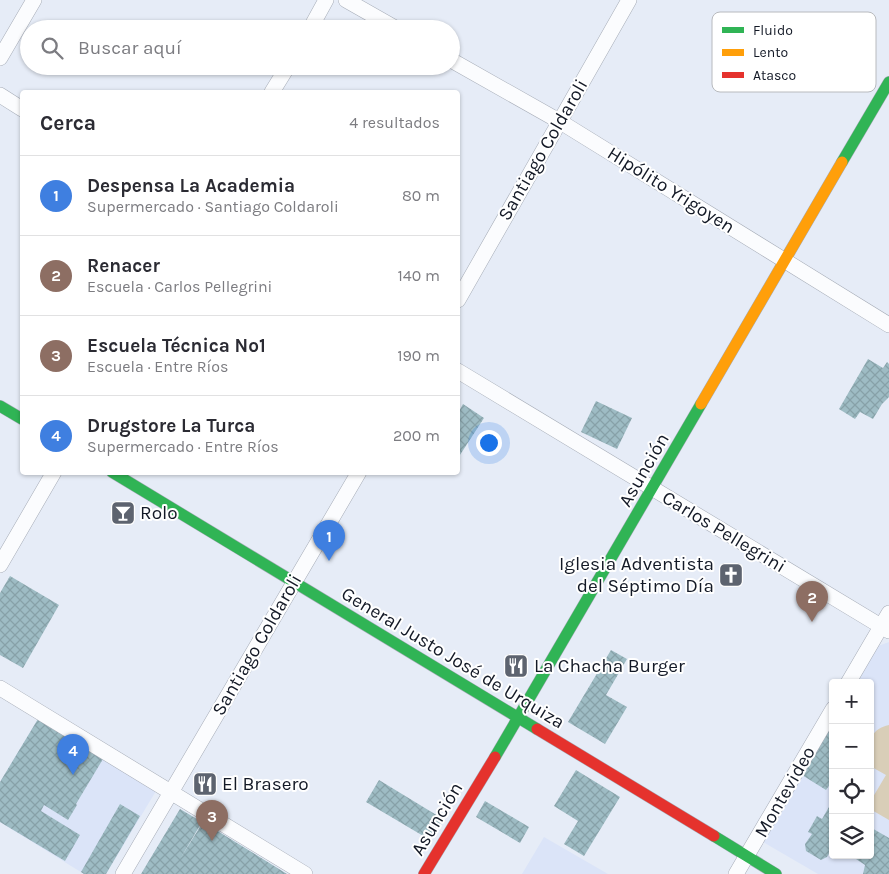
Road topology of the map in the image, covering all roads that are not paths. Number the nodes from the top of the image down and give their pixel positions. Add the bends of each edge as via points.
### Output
1 (34, 0) edge
2 (326, 0) edge
3 (346, 0) edge
4 (629, 0) edge
5 (22, 20) edge
6 (315, 20) edge
7 (381, 20) edge
8 (20, 24) edge
9 (0, 58) edge
10 (460, 65) edge
11 (282, 75) edge
12 (889, 82) edge
13 (273, 90) edge
14 (0, 95) edge
15 (20, 107) edge
16 (559, 121) junction
17 (786, 261) junction
18 (460, 296) edge
19 (889, 324) edge
20 (460, 372) edge
21 (0, 406) edge
22 (20, 418) edge
23 (52, 475) edge
24 (117, 475) edge
25 (356, 475) edge
26 (653, 489) junction
27 (0, 565) edge
28 (294, 582) junction
29 (889, 613) edge
30 (885, 629) edge
31 (851, 679) edge
32 (0, 688) edge
33 (829, 716) edge
34 (519, 718) junction
35 (171, 793) junction
36 (747, 857) junction
37 (123, 874) edge
38 (305, 874) edge
39 (424, 874) edge
40 (736, 874) edge
41 (776, 874) edge

1 - 5 street
2 - 6 street
3 - 7 street
4 - 16 street, Santiago Coldaroli
8 - 9 street
10 - 16 street, Hipólito Yrigoyen
11 - 13 street
12 - 17 street, Asunción
14 - 15 street
16 - 17 street, Hipólito Yrigoyen
16 - 18 street, Santiago Coldaroli
17 - 19 street, Hipólito Yrigoyen
17 - 26 street, Asunción
20 - 26 street, Carlos Pellegrini
21 - 22 street
23 - 27 street
24 - 28 street, General Justo José de Urquiza
25 - 28 street, Santiago Coldaroli
26 - 30 street, Carlos Pellegrini
26 - 34 street, Asunción
28 - 34 street, General Justo José de Urquiza
28 - 35 street, Santiago Coldaroli
29 - 30 street
30 - 31 street
32 - 35 street
33 - 36 street, Montevideo
34 - 36 street, General Justo José de Urquiza
34 - 39 street, Asunción
35 - 37 street, Santiago Coldaroli
35 - 38 street
36 - 40 street, Montevideo
36 - 41 street, General Justo José de Urquiza

